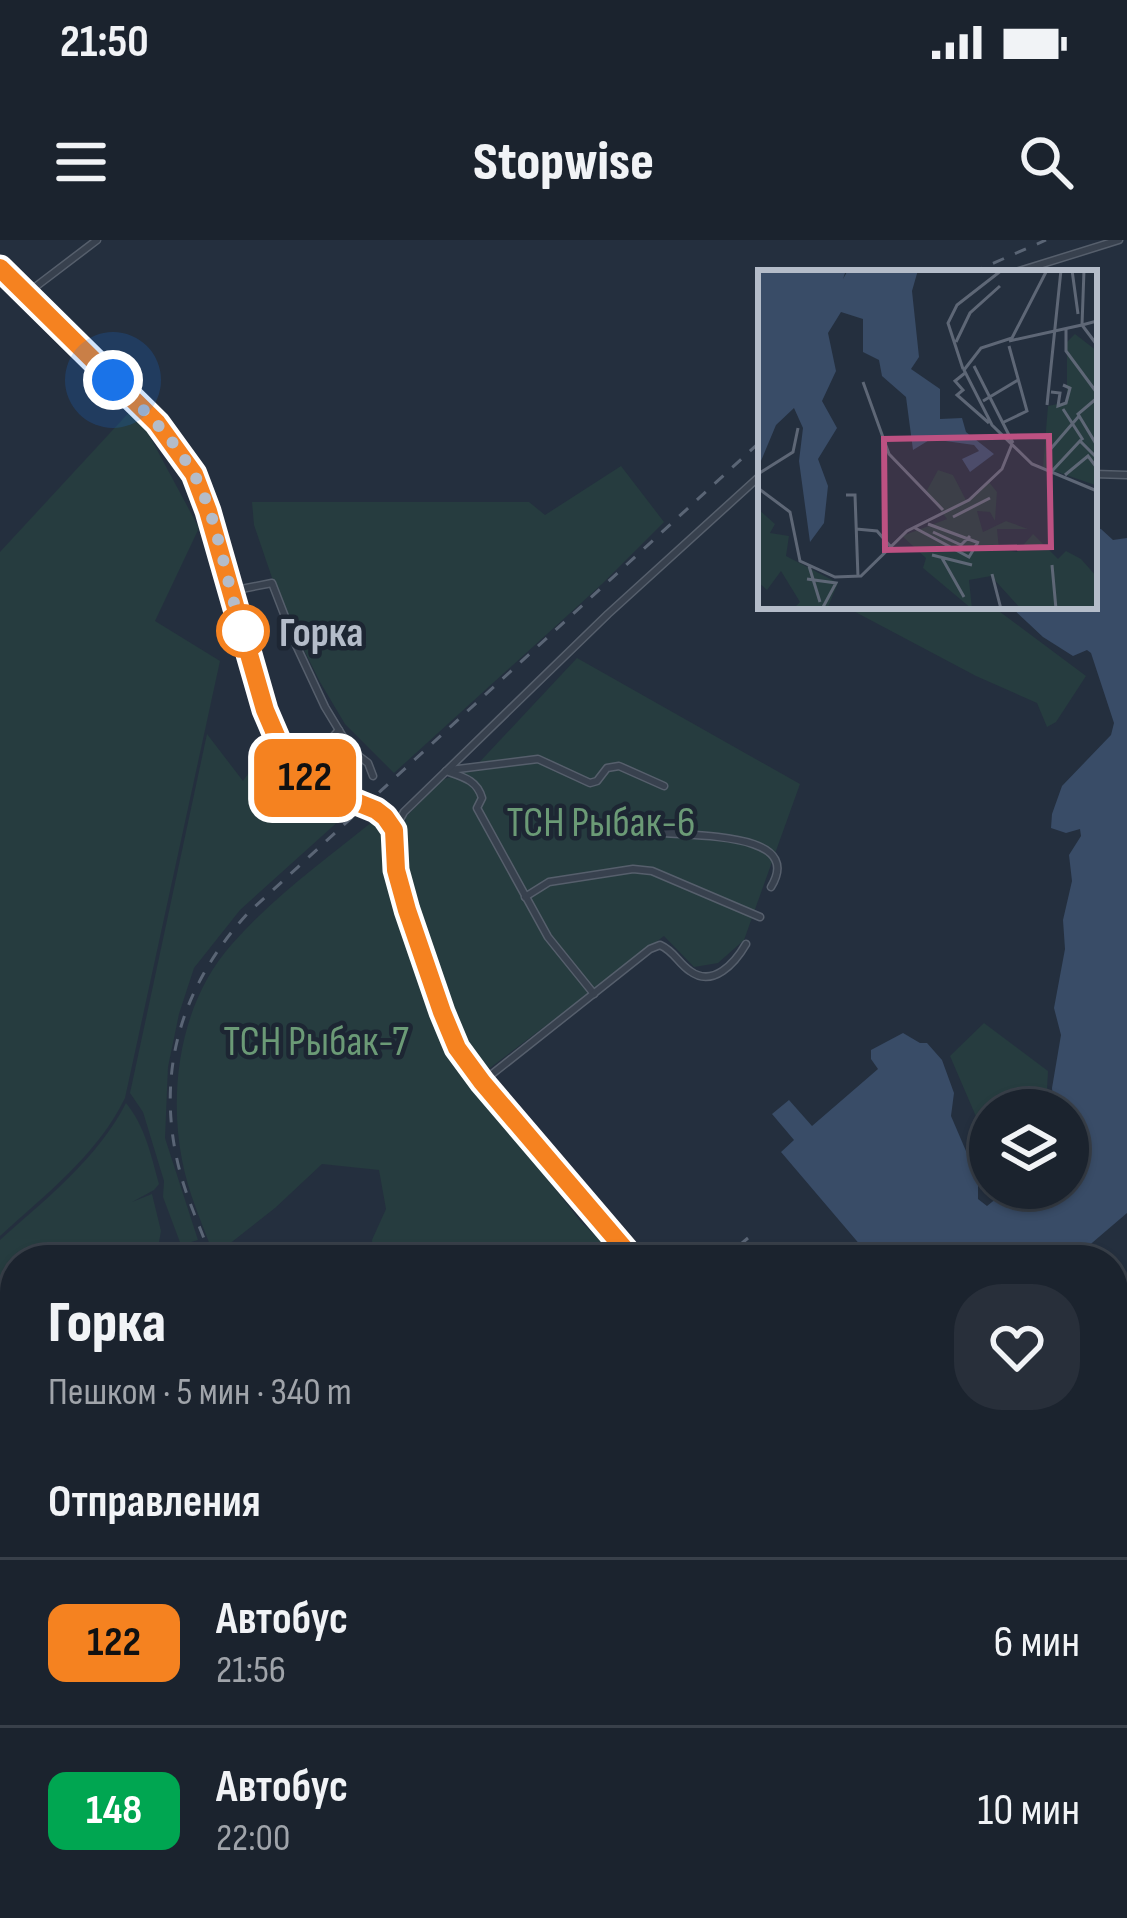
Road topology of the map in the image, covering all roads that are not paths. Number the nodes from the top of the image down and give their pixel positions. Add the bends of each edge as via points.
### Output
1 (97, 240) edge
2 (1119, 240) edge
3 (0, 268) edge
4 (1023, 270) edge
5 (26, 294) junction
6 (1097, 474) edge
7 (1127, 476) edge
8 (758, 478) edge
9 (231, 591) junction
10 (339, 730) junction
11 (446, 771) junction
12 (300, 774) junction
13 (374, 776) dead end
14 (664, 786) dead end
15 (394, 830) junction
16 (655, 832) dead end
17 (771, 887) dead end
18 (525, 896) junction
19 (760, 917) dead end
20 (746, 944) dead end
21 (594, 994) junction
22 (482, 1082) junction
23 (621, 1245) edge

1 - 5 street
2 - 4 street
3 - 5 main road
5 - 9 main road via 186,462
6 - 7 street
8 - 11 street
9 - 10 street via 272,583
9 - 12 main road via 269,722
10 - 12 street
10 - 13 street
11 - 14 street via 538,758 590,783 619,766
11 - 15 street
11 - 18 street via 479,788 477,808
12 - 15 main road via 376,810
15 - 22 main road via 396,870 442,1012
16 - 17 street via 764,846 779,865
18 - 19 street via 549,882 633,869
18 - 21 street
20 - 21 street via 724,972 704,977 660,945
21 - 22 street
22 - 23 main road

